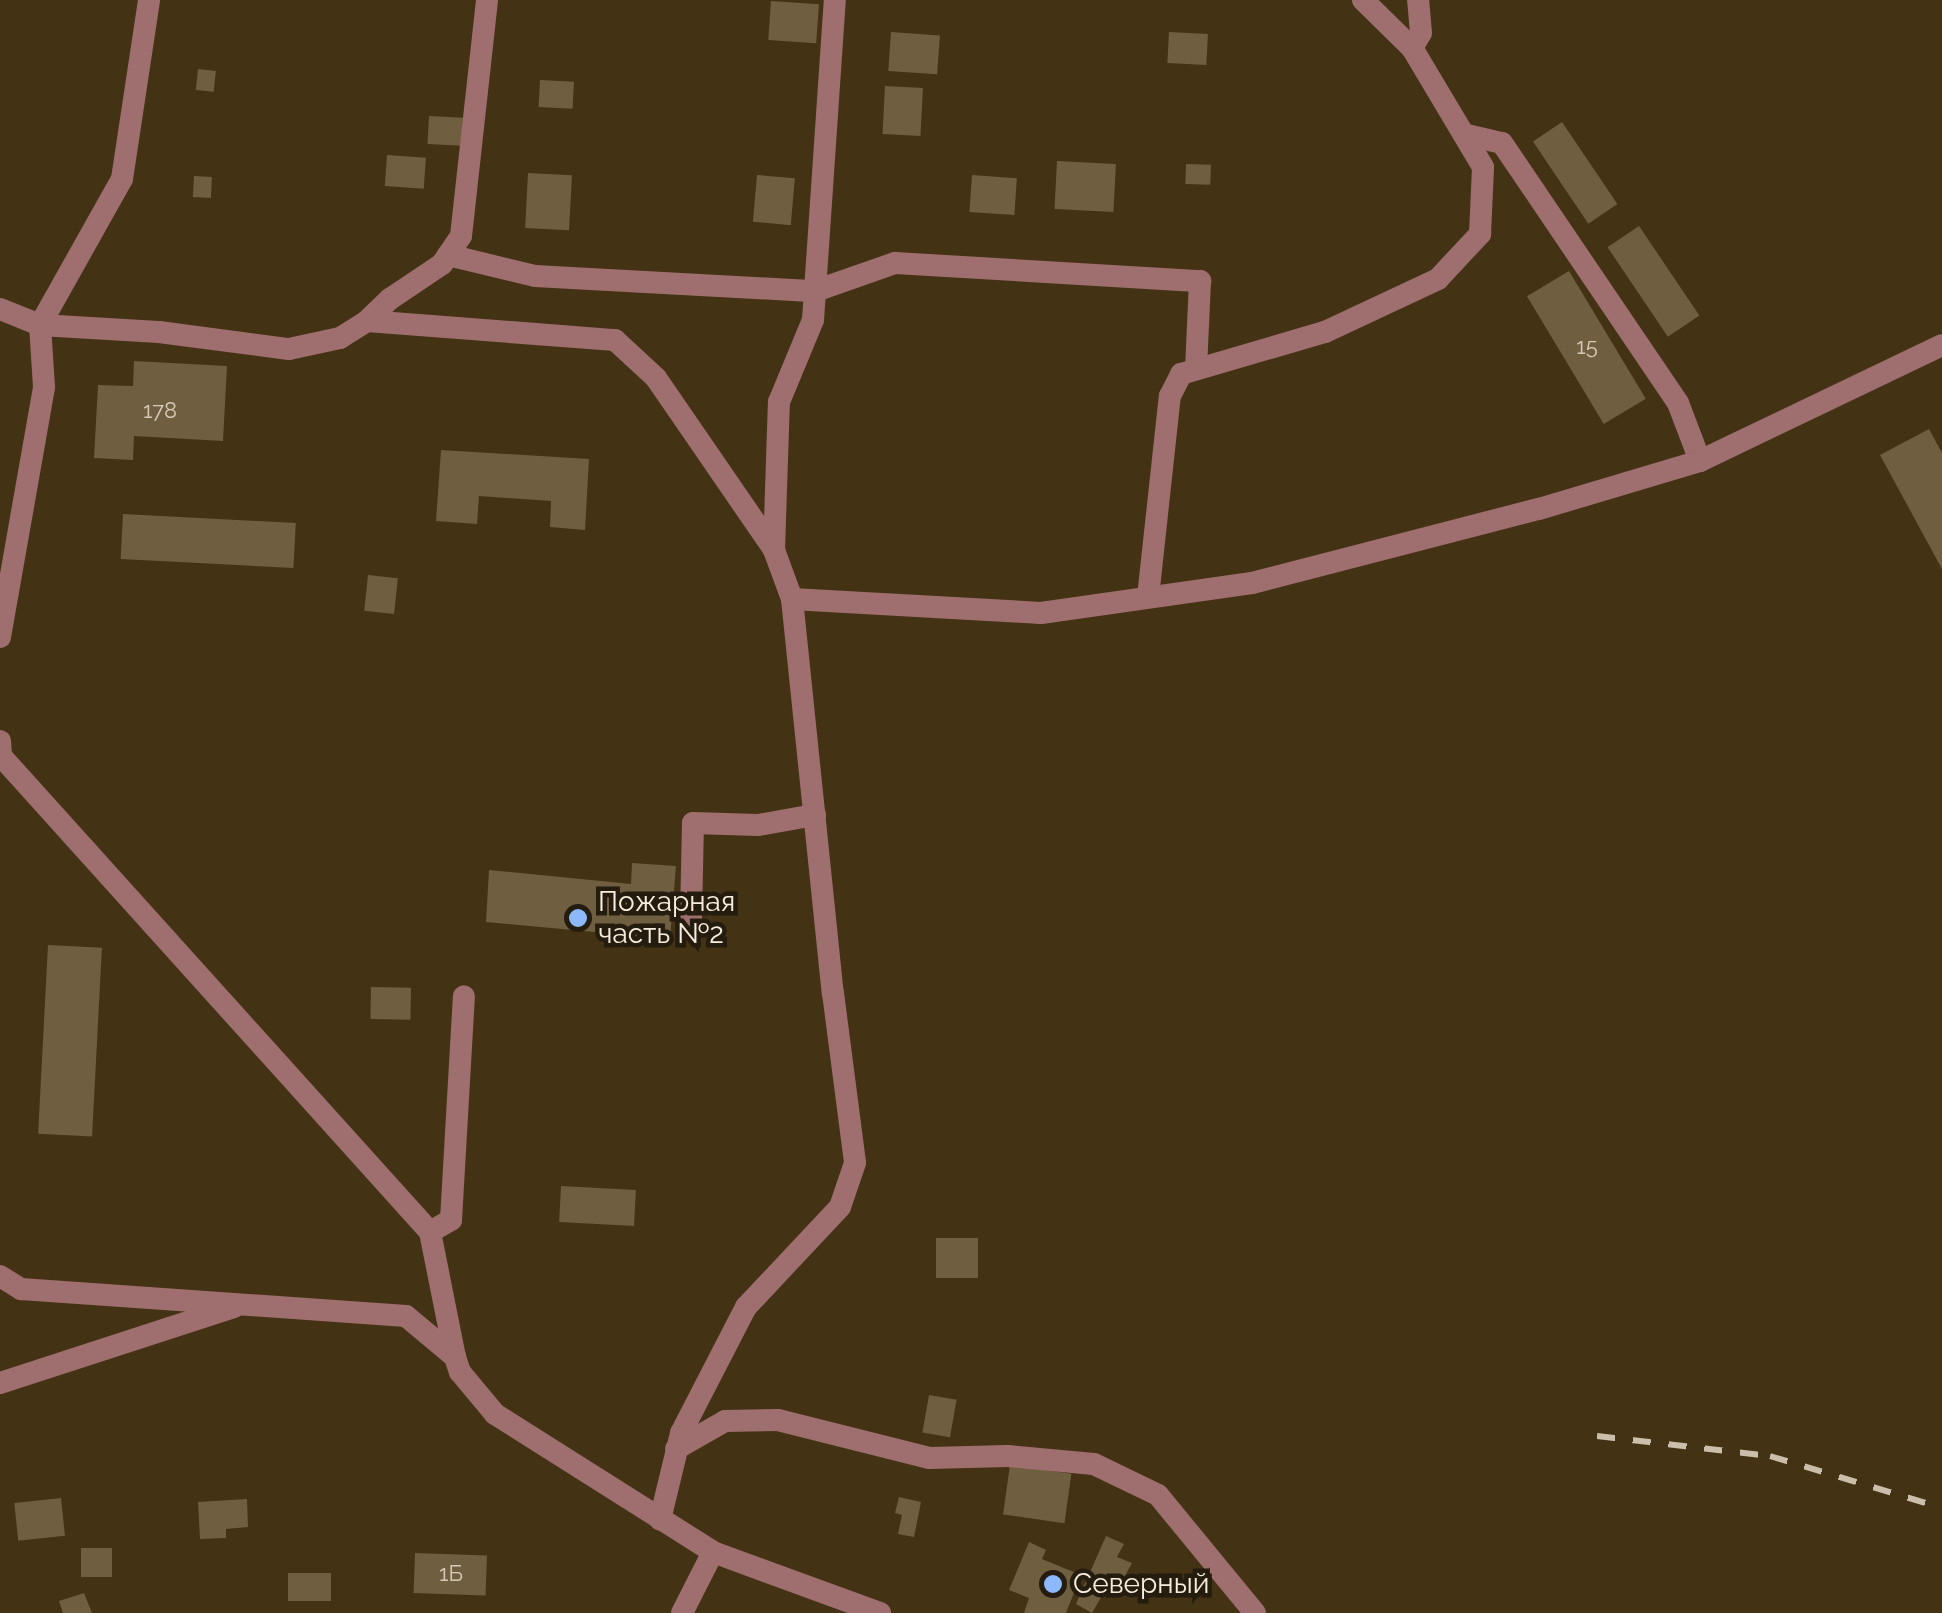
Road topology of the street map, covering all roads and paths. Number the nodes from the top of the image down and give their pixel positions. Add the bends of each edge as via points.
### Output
1 (149, 0) edge
2 (487, 0) edge
3 (835, 0) edge
4 (1363, 0) edge
5 (1418, 0) edge
6 (1412, 48) junction
7 (1467, 136) junction
8 (448, 255) junction
9 (815, 291) junction
10 (0, 309) edge
11 (367, 321) junction
12 (40, 324) junction
13 (1942, 345) edge
14 (1196, 368) junction
15 (1700, 461) junction
16 (0, 501) edge
17 (22, 515) junction
18 (774, 550) junction
19 (1148, 597) junction
20 (792, 599) junction
21 (0, 638) edge
22 (0, 741) edge
23 (0, 758) edge
24 (815, 815) junction
25 (691, 918) dead end
26 (464, 996) dead end
27 (430, 1232) junction
28 (0, 1276) edge
29 (247, 1303) junction
30 (455, 1357) junction
31 (0, 1383) edge
32 (676, 1449) junction
33 (660, 1520) junction
34 (713, 1552) junction
35 (682, 1613) edge
36 (880, 1613) edge
37 (1255, 1613) edge

1 - 12 street via 122,179
2 - 8 street via 460,236
3 - 9 street
4 - 6 street
5 - 6 street via 1421,33
6 - 7 street
7 - 14 street via 1483,167 1480,234 1438,279 1325,332
7 - 15 street via 1502,142 1678,403
8 - 9 street via 536,276
8 - 11 street
9 - 14 street via 895,263 1200,281
9 - 18 street via 813,320 779,402
10 - 12 street
11 - 12 street via 340,338 289,349
11 - 18 street via 614,340 656,378
12 - 17 street via 44,387
13 - 15 street
14 - 19 street via 1180,374 1170,396
15 - 19 street via 1252,583
16 - 17 street
17 - 21 street
18 - 20 street
19 - 20 street via 1040,614
20 - 24 street
22 - 23 street
23 - 27 street
24 - 25 street via 758,825 693,823
24 - 32 street via 855,1163 840,1207 746,1306
26 - 27 street via 451,1220
27 - 30 street
28 - 29 street via 21,1289
29 - 30 street via 406,1316
29 - 31 street
30 - 33 street via 495,1414
32 - 33 street
32 - 37 street via 726,1421 778,1420 929,1458 1094,1464 1158,1495
33 - 34 street
34 - 35 street
34 - 36 street

